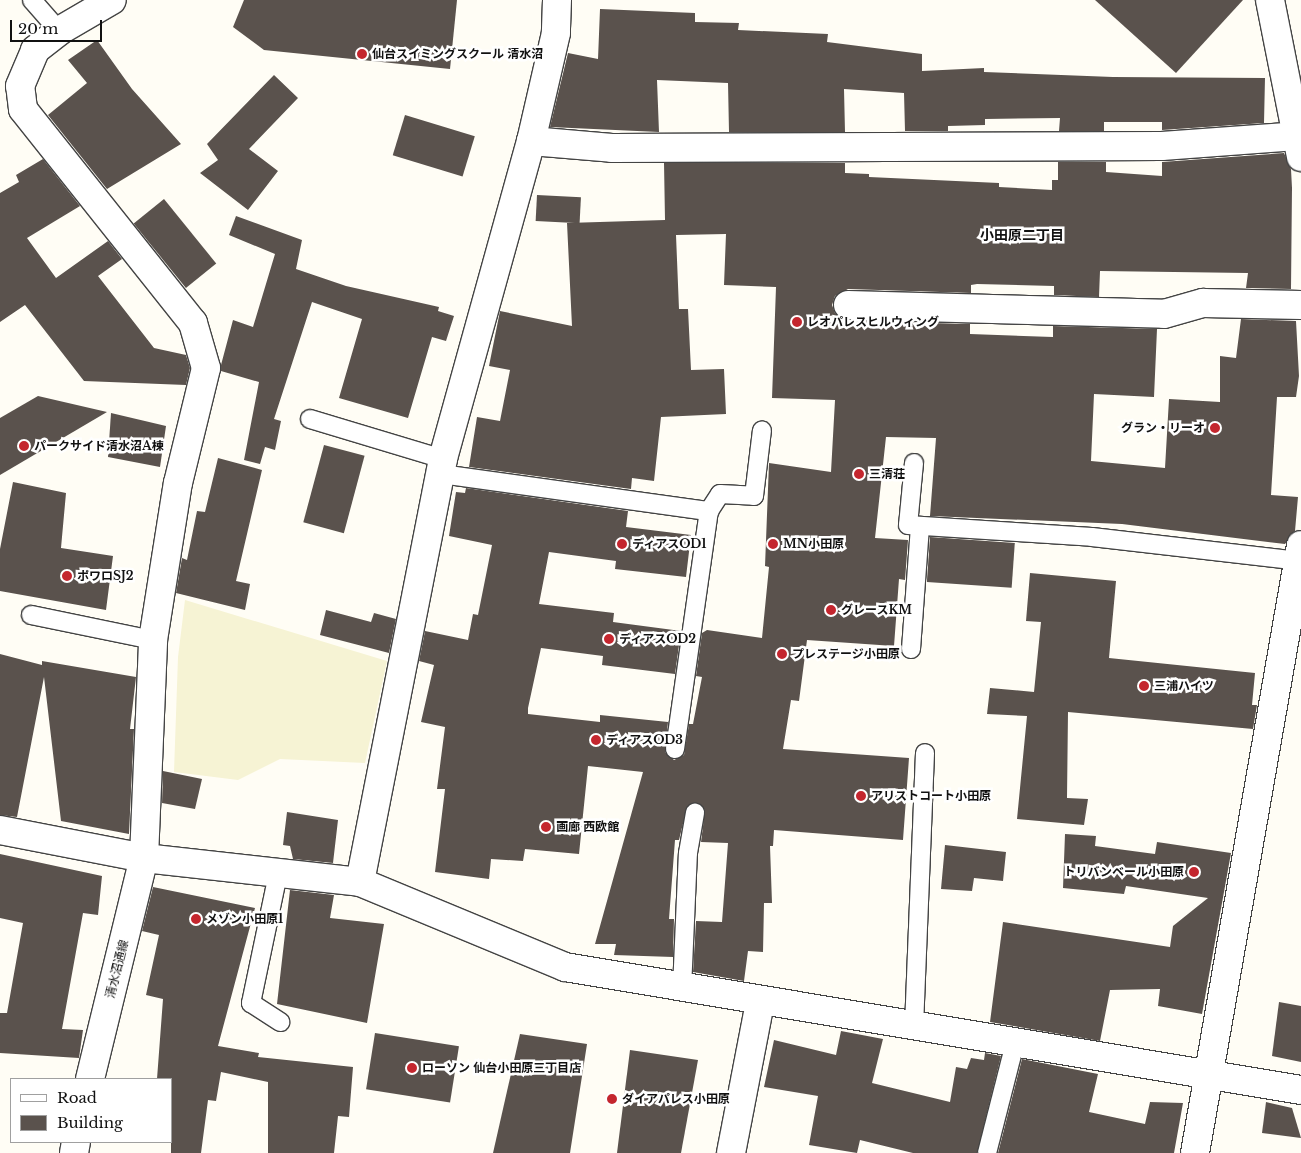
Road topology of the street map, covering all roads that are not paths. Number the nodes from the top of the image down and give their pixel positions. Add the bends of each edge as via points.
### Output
1 (32, 0) edge
2 (112, 0) edge
3 (557, 0) edge
4 (1270, 0) edge
5 (59, 30) junction
6 (530, 141) junction
7 (1299, 147) edge
8 (848, 305) dead end
9 (1301, 306) edge
10 (310, 420) dead end
11 (762, 430) dead end
12 (914, 463) dead end
13 (442, 466) junction
14 (709, 511) junction
15 (920, 526) junction
16 (1300, 553) edge
17 (31, 615) dead end
18 (153, 640) junction
19 (911, 649) dead end
20 (675, 749) dead end
21 (925, 753) dead end
22 (695, 813) dead end
23 (0, 830) edge
24 (144, 858) junction
25 (278, 874) junction
26 (360, 882) junction
27 (682, 989) junction
28 (760, 1002) junction
29 (280, 1022) dead end
30 (914, 1027) junction
31 (1015, 1043) junction
32 (1210, 1074) junction
33 (90, 1078) edge
34 (1301, 1090) edge
35 (731, 1153) edge
36 (988, 1153) edge
37 (1195, 1153) edge

1 - 5 lane
2 - 5 street, 清水沼通線
3 - 6 street via 556,34
4 - 7 street
5 - 18 street, 清水沼通線 via 35,50 20,86 23,109 193,323 206,368 178,483
6 - 7 street via 612,148
6 - 13 street
8 - 9 street via 1164,314 1203,303
10 - 13 lane
11 - 14 lane via 754,496 720,494
12 - 15 lane via 908,525
13 - 14 lane
13 - 26 street
14 - 20 lane
15 - 16 lane
15 - 19 lane
16 - 32 street
17 - 18 lane
18 - 24 street, 清水沼通線
21 - 30 lane
22 - 27 lane via 688,853
23 - 24 street
24 - 25 street
24 - 33 street, 清水沼通線
25 - 26 street
25 - 29 lane via 251,1003
26 - 27 street via 566,967
27 - 28 street
28 - 30 street
28 - 35 street
30 - 31 street
31 - 32 street
31 - 36 lane
32 - 34 street
32 - 37 street

